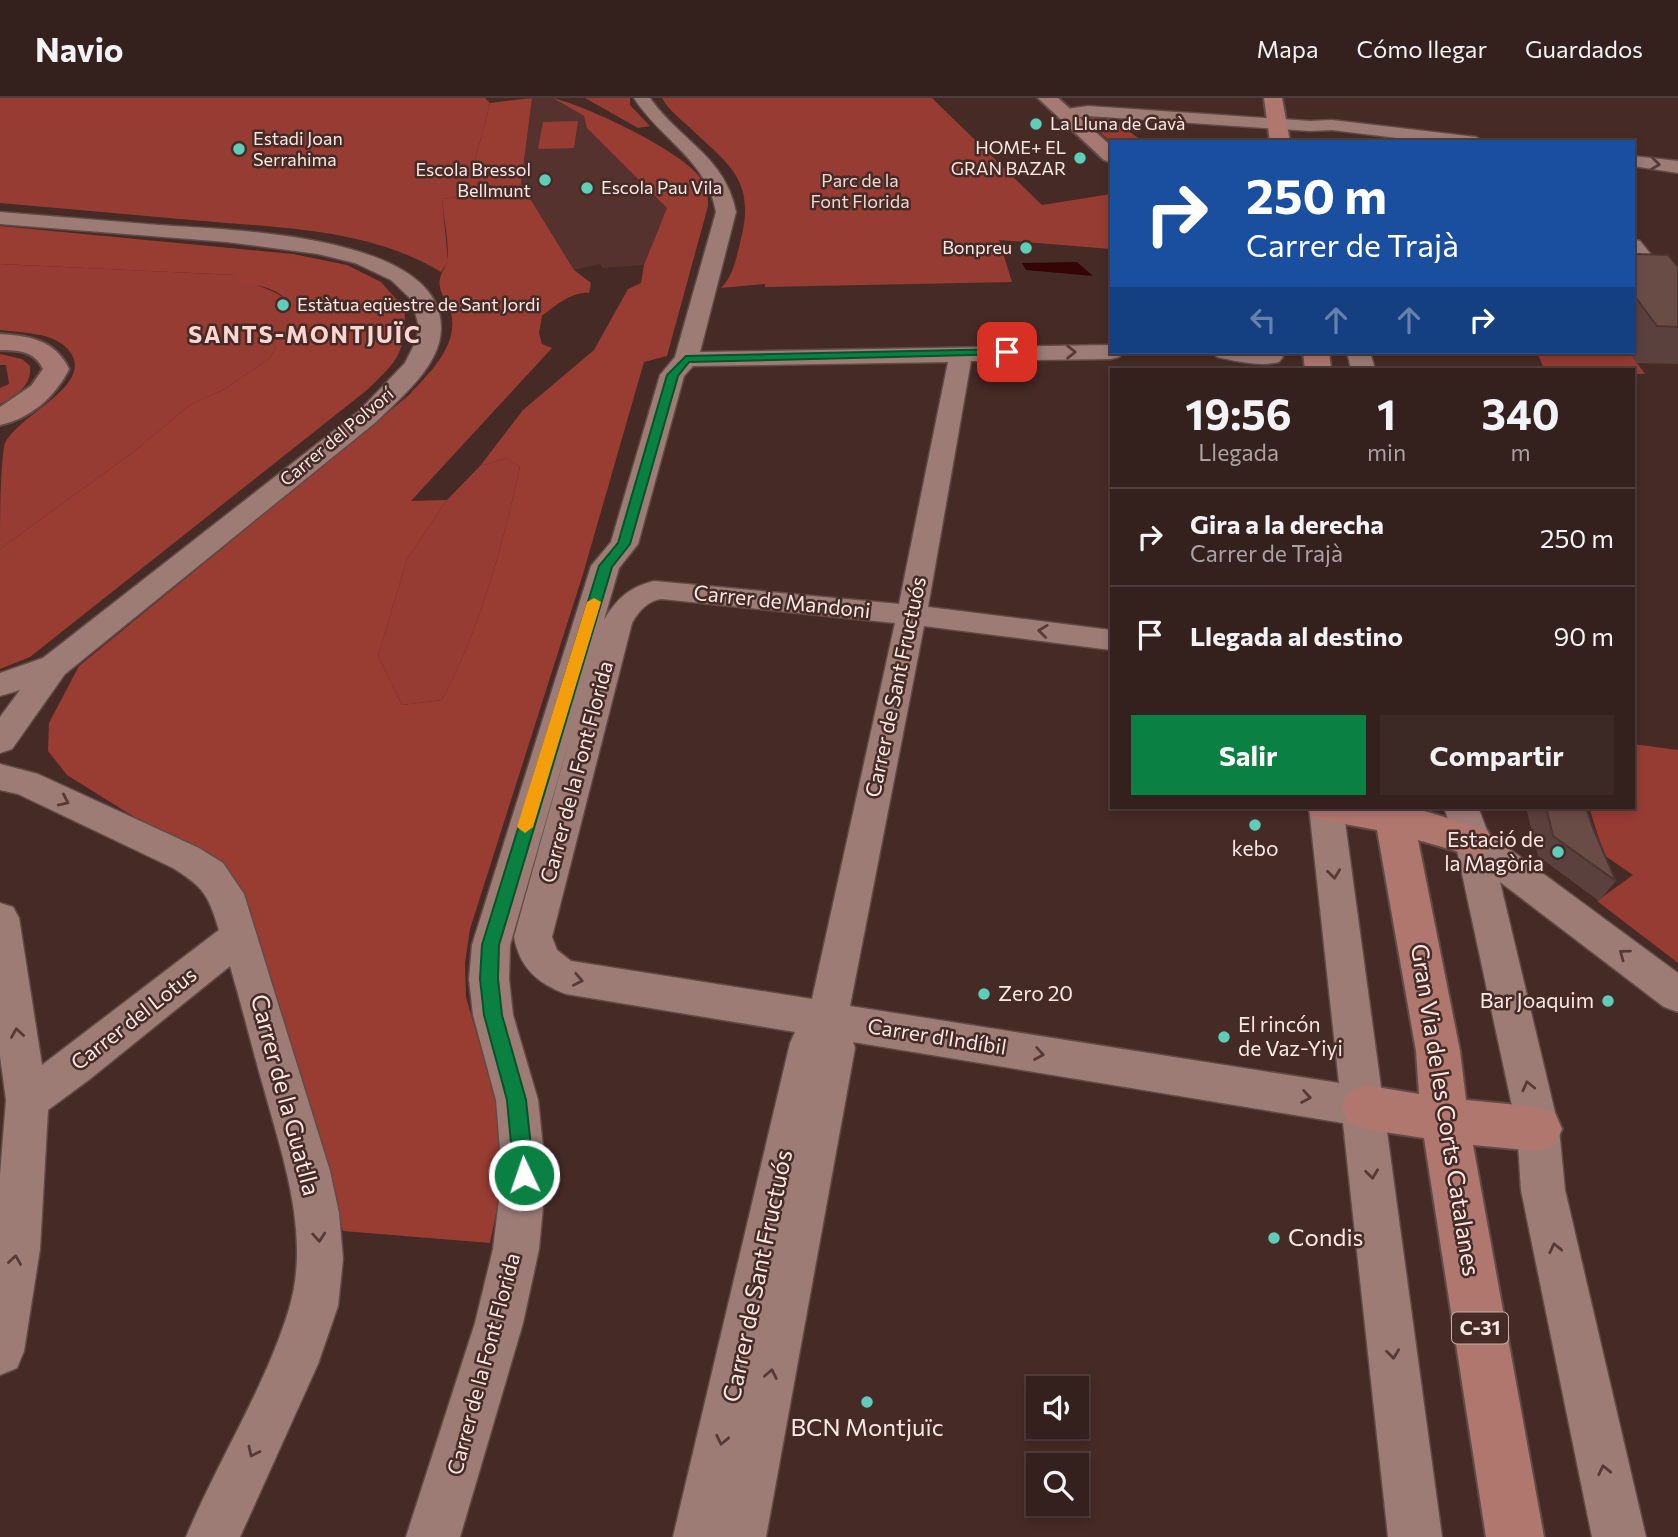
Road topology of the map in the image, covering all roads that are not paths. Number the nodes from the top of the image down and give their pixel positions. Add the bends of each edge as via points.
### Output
1 (642, 98) edge
2 (1047, 98) edge
3 (1273, 98) edge
4 (1238, 103) dead end
5 (1068, 106) edge
6 (1088, 111) joint
7 (1310, 126) edge
8 (1242, 130) junction
9 (1278, 133) edge
10 (1459, 140) edge
11 (1110, 155) edge
12 (1635, 161) edge
13 (1678, 167) edge
14 (0, 218) edge
15 (1635, 247) edge
16 (1670, 284) edge
17 (1678, 302) edge
18 (0, 342) edge
19 (1110, 352) edge
20 (961, 353) junction
21 (1238, 354) edge
22 (686, 359) junction
23 (1271, 359) edge
24 (3, 421) edge
25 (624, 544) junction
26 (655, 589) junction
27 (912, 615) junction
28 (1110, 640) edge
29 (54, 666) junction
30 (0, 685) edge
31 (0, 741) edge
32 (0, 777) edge
33 (1326, 809) edge
34 (1348, 809) edge
35 (1393, 813) edge
36 (1467, 824) edge
37 (0, 918) edge
38 (239, 936) junction
39 (533, 937) joint
40 (1678, 995) edge
41 (827, 1020) junction
42 (27, 1100) junction
43 (1364, 1107) junction
44 (1445, 1120) junction
45 (1538, 1129) junction
46 (0, 1351) edge
47 (213, 1537) edge
48 (433, 1537) edge
49 (700, 1537) edge
50 (739, 1537) edge
51 (1415, 1537) edge
52 (1515, 1537) edge
53 (1619, 1537) edge

1 - 22 street, Carrer de la Font Florida via 715,176 725,195 726,212
2 - 5 street
3 - 9 main road
4 - 8 street
5 - 6 street
5 - 11 street
6 - 8 street
7 - 9 street
7 - 10 street
8 - 9 street
12 -> 13 street
14 - 29 street, Carrer del Polvorí via 325,248 393,271 408,281 429,315 425,347 416,363 367,417
15 - 16 street
16 - 17 street
18 - 24 street via 40,348 52,357 56,369 50,384
20 -> 19 street
20 - 22 street
20 - 27 street, Carrer de Sant Fructuós
21 - 23 street
22 - 25 street, Carrer de la Font Florida via 673,375
25 - 26 street via 633,567
25 - 48 street, Carrer de la Font Florida via 606,566 491,945 493,1015 517,1100 524,1175 516,1250 499,1323
26 - 27 street, Carrer de Mandoni
26 - 39 street, Carrer de la Font Florida via 625,608 617,623
28 -> 27 street, Carrer de Mandoni
27 - 41 street, Carrer de Sant Fructuós
29 - 30 street, Carrer del Polvorí
29 - 31 street, Carrer del Polvorí
32 -> 38 street, Carrer de la Guatlla via 26,783 210,873 226,894
33 -> 43 street
34 - 35 main road
35 - 36 main road
35 - 44 main road, Gran Via de les Corts Catalanes / C-31 via 1438,1051
40 -> 36 street
45 -> 36 street
42 -> 37 street
38 - 42 street, Carrer del Lotus
38 -> 47 street, Carrer de la Guatlla via 308,1171 320,1259 314,1306 294,1364
39 -> 41 street, Carrer d'Indíbil via 542,961 566,977
41 -> 43 street, Carrer d'Indíbil
41 -> 49 street, Carrer de Sant Fructuós via 810,1042
50 -> 41 street, Carrer de Sant Fructuós via 835,1048
46 -> 42 street via 17,1249
43 - 44 main road
43 -> 51 street
44 - 45 main road
44 - 52 main road, Gran Via de les Corts Catalanes / C-31
53 -> 45 street via 1543,1190

